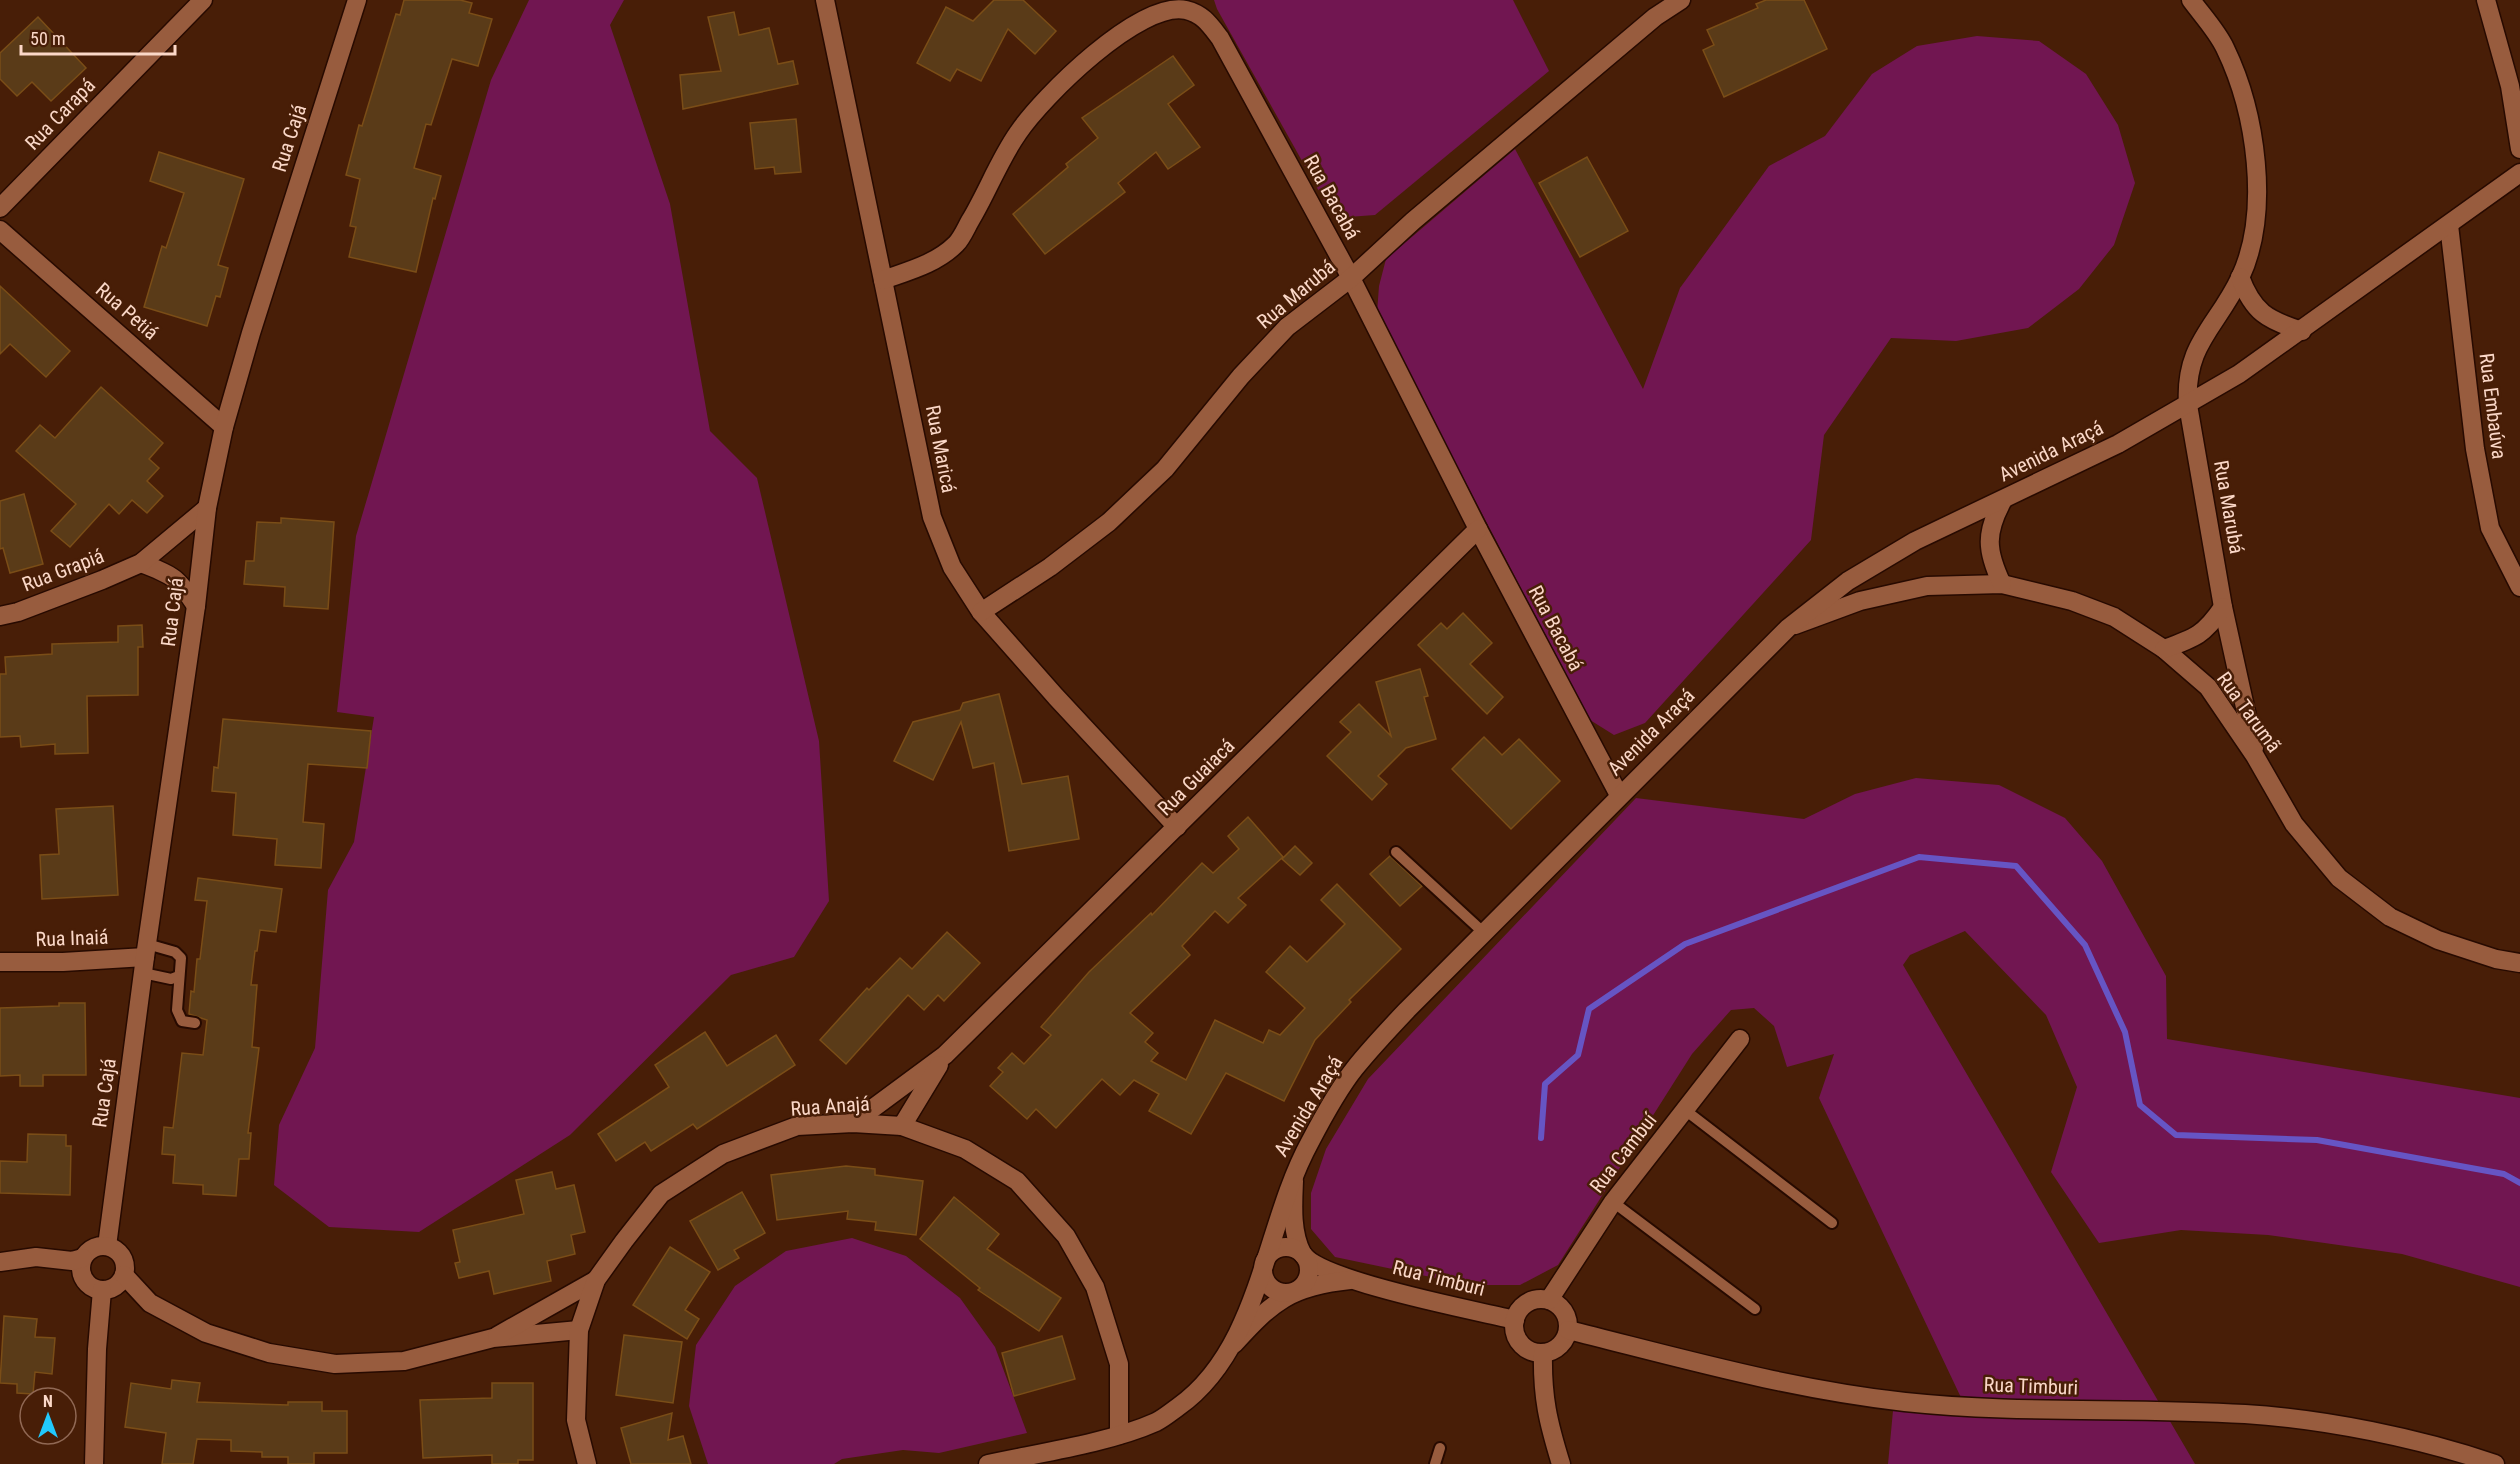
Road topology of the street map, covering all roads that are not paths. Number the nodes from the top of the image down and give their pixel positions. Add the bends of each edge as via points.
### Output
1 (203, 0) edge
2 (357, 0) edge
3 (825, 0) edge
4 (1663, 0) edge
5 (1681, 0) edge
6 (2191, 0) edge
7 (2486, 0) edge
8 (1655, 17) junction
9 (2520, 149) edge
10 (2520, 173) edge
11 (0, 208) edge
12 (2449, 225) junction
13 (0, 230) edge
14 (2240, 277) junction
15 (1351, 278) junction
16 (883, 280) junction
17 (2302, 331) junction
18 (2188, 405) junction
19 (224, 427) junction
20 (2003, 500) junction
21 (207, 508) junction
22 (1478, 529) junction
23 (141, 563) junction
24 (2002, 584) junction
25 (2520, 587) edge
26 (196, 606) junction
27 (2223, 607) junction
28 (981, 612) junction
29 (0, 616) edge
30 (1788, 628) junction
31 (2164, 649) junction
32 (2255, 756) junction
33 (1620, 795) junction
34 (1177, 827) junction
35 (1396, 852) dead end
36 (1484, 932) junction
37 (145, 958) junction
38 (0, 962) edge
39 (2520, 963) edge
40 (179, 976) junction
41 (195, 1023) dead end
42 (1740, 1039) dead end
43 (945, 1055) junction
44 (1685, 1110) junction
45 (853, 1123) junction
46 (902, 1126) junction
47 (1294, 1174) junction
48 (1612, 1202) junction
49 (1832, 1223) dead end
50 (107, 1246) junction
51 (1303, 1254) junction
52 (83, 1258) junction
53 (0, 1262) edge
54 (1263, 1262) junction
55 (124, 1275) junction
56 (596, 1280) junction
57 (1352, 1280) junction
58 (102, 1290) junction
59 (1292, 1292) junction
60 (1549, 1300) junction
61 (1755, 1309) dead end
62 (1515, 1320) junction
63 (579, 1330) junction
64 (1568, 1330) junction
65 (493, 1338) junction
66 (1230, 1349) junction
67 (1543, 1353) junction
68 (1119, 1435) junction
69 (1440, 1448) dead end
70 (94, 1464) edge
71 (587, 1464) edge
72 (988, 1464) edge
73 (1436, 1464) edge
74 (1561, 1464) edge
75 (2495, 1464) edge

1 - 11 street, Rua Carapá
2 - 19 street, Rua Cajá
3 - 16 street, Rua Maricá
4 - 8 street
5 - 8 street, Rua Marubá
6 - 14 street, Rua Marubá via 2225,47 2248,112 2257,178 2254,229
7 - 9 street via 2510,86
8 - 15 street, Rua Marubá
10 - 12 street, Avenida Araçá
12 - 17 street, Avenida Araçá
12 - 25 street, Rua Embaúva via 2475,449 2490,528
13 - 19 street, Rua Petiá
14 - 17 street via 2260,313
14 - 18 street, Rua Marubá via 2195,352 2187,385
15 - 16 street, Rua Bacabá via 1220,38 1203,16 1184,9 1157,14 1113,37 1066,77 1018,133 956,244 927,264
15 - 22 street, Rua Bacabá
15 - 28 street, Rua Marubá via 1287,327 1165,469 1109,522
16 - 28 street, Rua Maricá via 932,517 952,567
17 - 18 street, Avenida Araçá
18 - 20 street, Avenida Araçá
18 - 27 street, Rua Marubá
19 - 21 street, Rua Cajá
20 - 24 street via 1992,520 1988,540
20 - 30 street, Avenida Araçá via 1915,541 1848,580
21 - 23 street, Rua Grapiá
21 - 26 street, Rua Cajá
22 - 33 street, Rua Bacabá
22 - 34 street, Rua Guaiacá
23 - 26 street via 180,582
23 - 29 street, Rua Grapiá
24 - 30 street, Rua Tarumã via 1927,586 1860,601
24 - 31 street, Rua Tarumã via 2072,601 2114,617
26 - 37 street, Rua Cajá
27 - 31 street via 2209,627
27 - 32 street, Rua Marubá
28 - 34 street, Rua Maricá
30 - 33 street, Avenida Araçá
31 - 32 street, Rua Tarumã via 2208,687
32 - 39 street, Rua Tarumã via 2294,824 2338,878 2390,917 2438,940
33 - 36 street, Avenida Araçá
34 - 43 street, Rua Guaiacá
35 - 36 lane
36 - 47 street, Avenida Araçá via 1353,1070
37 - 38 street, Rua Inaiá
37 - 40 lane via 171,979
37 - 40 lane via 175,952 181,958
37 - 50 street, Rua Cajá
40 - 41 lane via 177,1010 182,1021
42 - 44 street, Rua Cambuí
43 - 45 street, Rua Guaiacá
43 - 46 street, Rua Guaiacá
44 - 48 street, Rua Cambuí
44 - 49 lane
45 - 46 street, Rua Anajá
45 - 56 street, Rua Anajá via 797,1126 723,1154 661,1194
46 - 68 street, Rua Anajá via 965,1149 1017,1181 1066,1236 1095,1287 1119,1364
47 - 51 street via 1295,1228
47 - 54 street, Avenida Araçá
48 - 60 street, Rua Cambuí
48 - 61 lane
50 - 52 street via 93,1248
50 - 55 street via 120,1254
51 - 54 street via 1281,1247
51 - 57 street, Rua Timburi
51 - 59 street via 1308,1276
52 - 53 street via 36,1257
52 - 58 street via 84,1279
54 - 59 street via 1266,1283 1279,1292
54 - 66 street, Avenida Araçá via 1249,1311
55 - 58 street via 116,1287
55 - 65 street via 150,1303 206,1333 269,1353 335,1364 404,1361
56 - 63 street, Rua Anajá
56 - 65 street
57 - 59 street, Rua Timburi
57 - 62 street, Rua Timburi
58 - 70 street
59 - 66 street, Rua Timburi via 1256,1320
60 - 62 street via 1532,1301 1518,1312
60 - 64 street via 1566,1315
62 - 67 street via 1514,1329 1521,1344
63 - 65 street
63 - 71 street, Rua Anajá via 576,1420
64 - 67 street via 1560,1346
64 - 75 street, Rua Timburi via 1808,1389 1906,1402 2014,1409 2246,1414 2359,1429
66 - 68 street, Avenida Araçá via 1209,1381 1184,1403 1157,1421
67 - 74 street via 1542,1386 1547,1417
68 - 72 street, Avenida Araçá
69 - 73 lane

